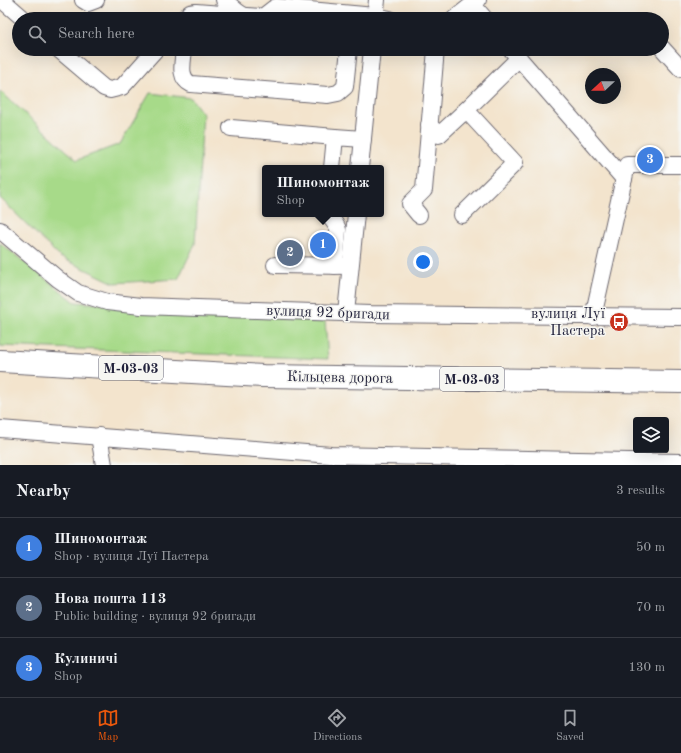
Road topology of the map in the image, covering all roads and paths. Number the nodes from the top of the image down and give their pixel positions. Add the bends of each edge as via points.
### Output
1 (2, 0) edge
2 (83, 0) edge
3 (96, 0) edge
4 (224, 0) edge
5 (476, 2) edge
6 (16, 12) edge
7 (239, 12) edge
8 (269, 12) edge
9 (318, 12) edge
10 (463, 12) edge
11 (481, 12) edge
12 (66, 56) edge
13 (150, 56) edge
14 (183, 56) edge
15 (348, 56) edge
16 (371, 56) edge
17 (435, 56) edge
18 (512, 56) edge
19 (518, 56) edge
20 (669, 56) edge
21 (681, 69) edge
22 (466, 110) junction
23 (430, 125) junction
24 (231, 128) dead end
25 (335, 137) junction
26 (363, 139) junction
27 (332, 165) edge
28 (360, 165) edge
29 (681, 165) edge
30 (624, 179) junction
31 (419, 215) dead end
32 (462, 215) dead end
33 (330, 217) edge
34 (355, 217) edge
35 (0, 230) edge
36 (275, 264) dead end
37 (343, 266) junction
38 (346, 313) junction
39 (593, 317) junction
40 (681, 317) edge
41 (0, 361) edge
42 (681, 382) edge
43 (0, 430) edge
44 (100, 436) junction
45 (330, 460) edge
46 (681, 462) edge
47 (590, 463) edge
48 (104, 465) edge

1 - 6 street
2 - 3 street via 88,3
4 - 7 street
5 - 10 street
5 - 11 street
8 - 9 street via 276,7
12 - 13 street via 104,88 110,90 122,87
14 - 15 street via 182,75 191,84 328,95 338,94 345,87
16 - 26 street
17 - 23 street
18 - 22 street
19 - 30 street
20 - 21 street
22 - 23 street via 439,135
22 - 32 street via 515,163
23 - 31 street via 424,190 410,204
24 - 25 street
25 - 26 street
25 - 27 street
26 - 28 street
29 - 30 street via 627,166
30 - 39 street
33 - 37 street via 338,230
34 - 37 street
35 - 38 street, вулиця 92 бригади via 78,293 107,302 141,306
36 - 37 street
37 - 38 street
38 - 39 street, вулиця 92 бригади
39 - 40 street, вулиця 92 бригади
41 - 42 highway, Кільцева дорога / М-03-03 via 262,376
43 - 44 street
44 - 45 street
44 - 48 street
45 - 47 street
46 - 47 street

